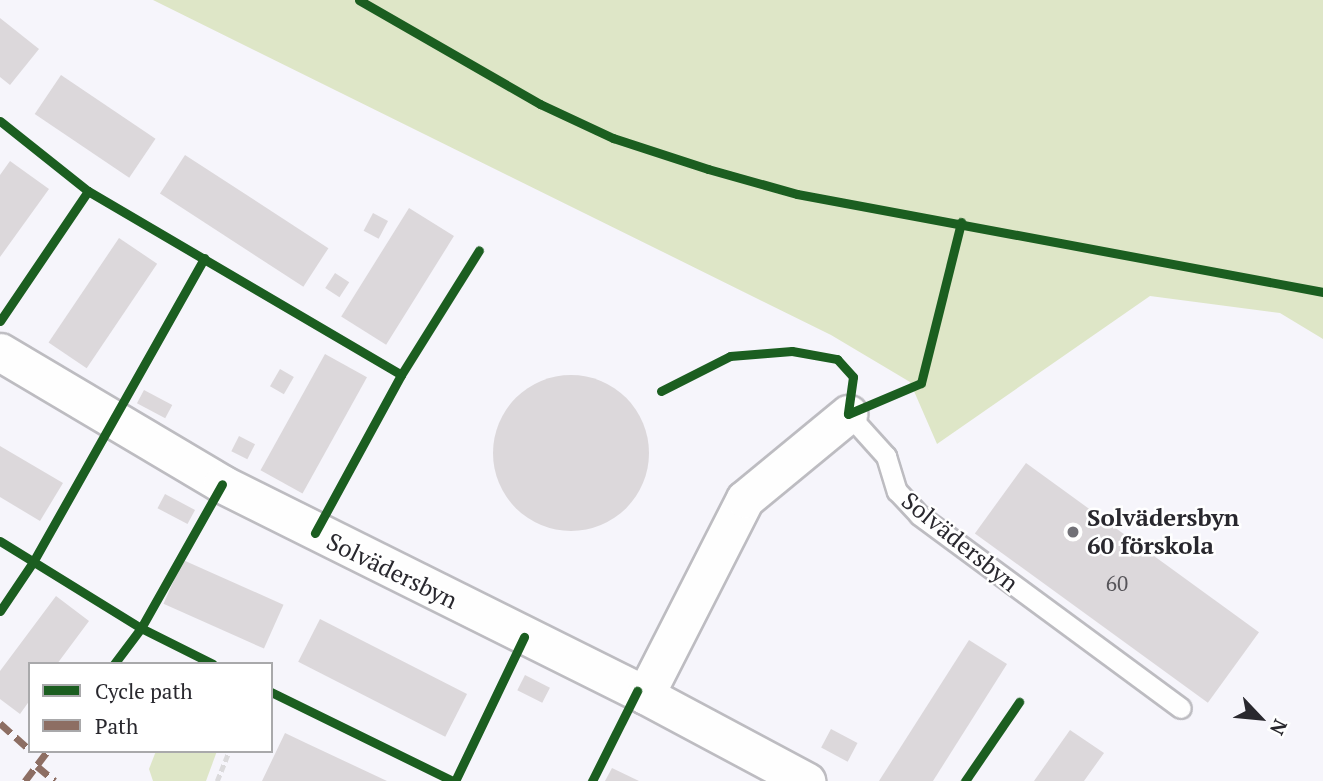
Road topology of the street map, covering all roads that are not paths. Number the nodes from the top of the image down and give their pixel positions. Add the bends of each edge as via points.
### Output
1 (0, 352) edge
2 (848, 414) joint
3 (645, 695) junction
4 (1181, 708) dead end
5 (806, 781) edge

1 - 3 street, Solvädersbyn via 211,478
2 - 3 street, Solvädersbyn via 744,499
2 - 4 lane, Solvädersbyn via 886,456 897,491 919,514
3 - 5 street, Solvädersbyn

